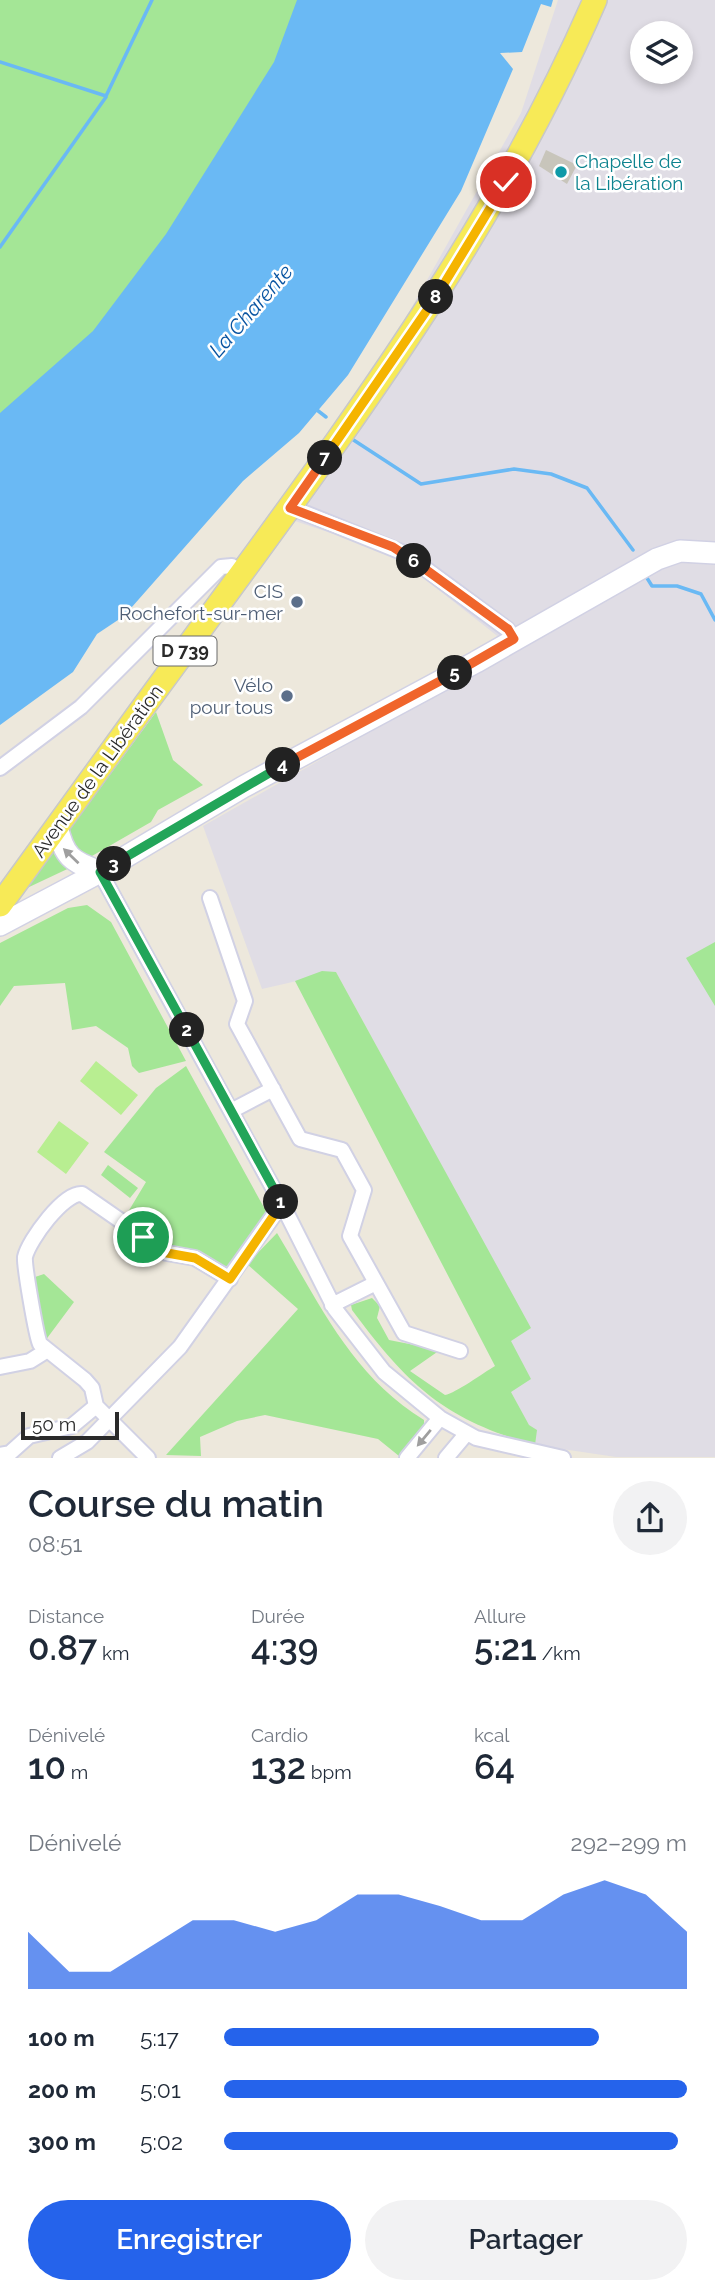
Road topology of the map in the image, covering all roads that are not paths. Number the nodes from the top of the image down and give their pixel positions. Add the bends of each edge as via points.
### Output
1 (595, 0) edge
2 (290, 508) junction
3 (715, 553) edge
4 (241, 574) junction
5 (514, 639) junction
6 (0, 768) edge
7 (80, 794) junction
8 (57, 826) junction
9 (100, 872) junction
10 (0, 881) edge
11 (209, 898) dead end
12 (0, 905) edge
13 (0, 925) edge
14 (273, 1089) junction
15 (231, 1111) junction
16 (284, 1208) junction
17 (230, 1279) junction
18 (376, 1283) junction
19 (332, 1305) junction
20 (46, 1351) junction
21 (460, 1351) dead end
22 (0, 1367) edge
23 (96, 1406) junction
24 (440, 1418) junction
25 (110, 1421) junction
26 (467, 1433) junction
27 (0, 1455) edge
28 (61, 1458) edge
29 (148, 1458) edge
30 (407, 1458) edge
31 (446, 1458) edge
32 (563, 1458) edge

1 - 2 main road, Avenue de la Libération / D 739 via 542,112 465,253
2 - 4 main road, Avenue de la Libération / D 739
2 - 5 street via 404,553 508,629
3 - 5 main road via 680,551 657,559
4 - 6 street via 232,566 221,567 81,707
4 - 7 main road, Avenue de la Libération / D 739
5 - 9 main road via 243,787
7 - 8 main road, Avenue de la Libération / D 739
7 - 10 main road, D 739
9 -> 8 main road via 69,857
8 - 12 main road, Avenue de la Libération / D 739
9 - 13 main road
9 - 15 street
11 - 14 street via 245,1001 237,1024
14 - 15 street
14 - 18 street via 300,1139 342,1150 364,1190 350,1236
15 - 16 street
16 - 17 street via 274,1215
16 - 19 street
17 - 20 street via 195,1258 167,1253 82,1194 75,1194 55,1211 24,1260 37,1338
17 - 25 street via 180,1347
18 - 19 street
18 - 21 street via 404,1333
19 - 24 street via 384,1372
20 - 22 street
20 - 23 street via 92,1388
23 - 25 street
23 - 27 street via 72,1426 29,1436 10,1453
24 - 26 street
24 -> 30 street
25 - 28 street
25 - 29 street
26 - 31 street
26 - 32 street

